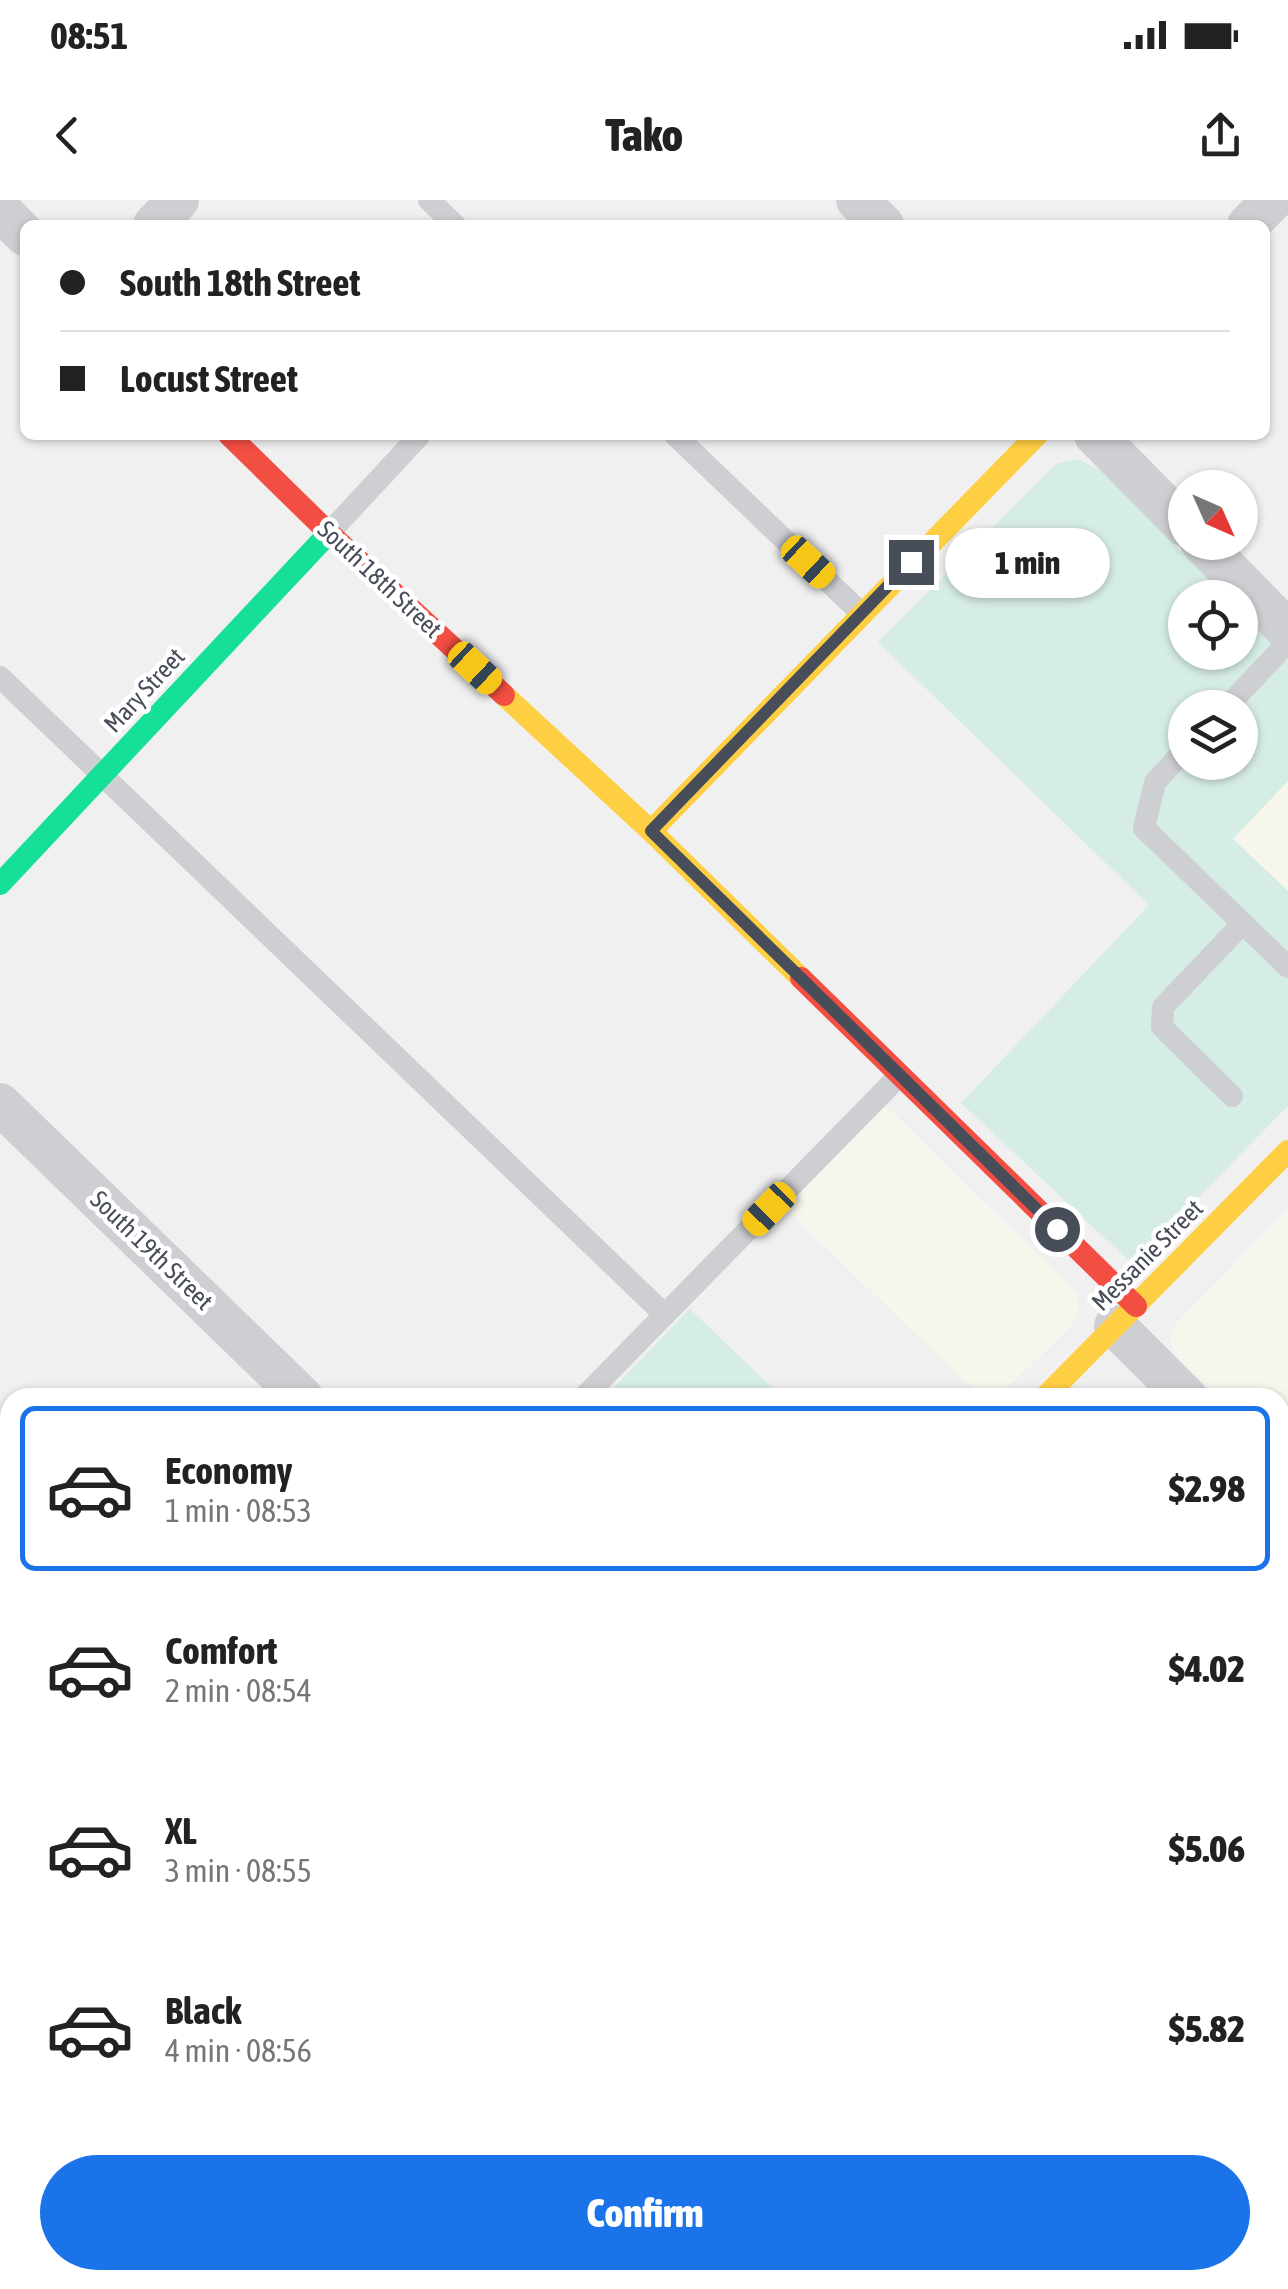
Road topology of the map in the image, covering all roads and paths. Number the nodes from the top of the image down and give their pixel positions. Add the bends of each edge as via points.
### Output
1 (178, 200) edge
2 (429, 200) edge
3 (857, 200) edge
4 (1275, 200) edge
5 (0, 210) edge
6 (1288, 211) edge
7 (159, 220) edge
8 (450, 220) edge
9 (878, 220) edge
10 (1253, 220) edge
11 (20, 229) edge
12 (234, 440) edge
13 (415, 440) edge
14 (680, 440) edge
15 (1031, 440) edge
16 (1100, 440) edge
17 (1168, 509) edge
18 (329, 533) junction
19 (1219, 560) edge
20 (861, 613) junction
21 (1288, 630) edge
22 (1288, 642) edge
23 (0, 677) edge
24 (1243, 690) edge
25 (1168, 768) edge
26 (100, 776) junction
27 (651, 831) junction
28 (0, 884) edge
29 (1243, 923) junction
30 (1288, 966) edge
31 (899, 1076) junction
32 (1232, 1096) dead end
33 (0, 1104) edge
34 (1288, 1151) edge
35 (665, 1315) junction
36 (1126, 1316) junction
37 (293, 1388) edge
38 (593, 1388) edge
39 (1054, 1388) edge
40 (1180, 1388) edge

1 - 7 street
2 - 8 lane
3 - 9 street
4 - 6 lane
4 - 10 street
5 - 11 street
12 - 18 street, South 18th Street
13 - 18 lane
14 - 20 lane
15 - 20 street
16 - 17 street
18 - 26 street, Mary Street
18 - 27 street, South 18th Street
19 - 21 street
20 - 27 street
22 - 24 lane
23 - 26 lane
25 - 29 lane via 1155,782 1144,828
26 - 28 street, Mary Street
26 - 35 lane
27 - 31 street, South 18th Street
29 - 30 lane
29 - 32 lane via 1163,1007 1162,1026
31 - 35 lane
31 - 36 street, South 18th Street
33 - 37 street, South 19th Street
34 - 36 street, Messanie Street
35 - 38 lane
36 - 39 street, Messanie Street
36 - 40 street, South 18th Street

